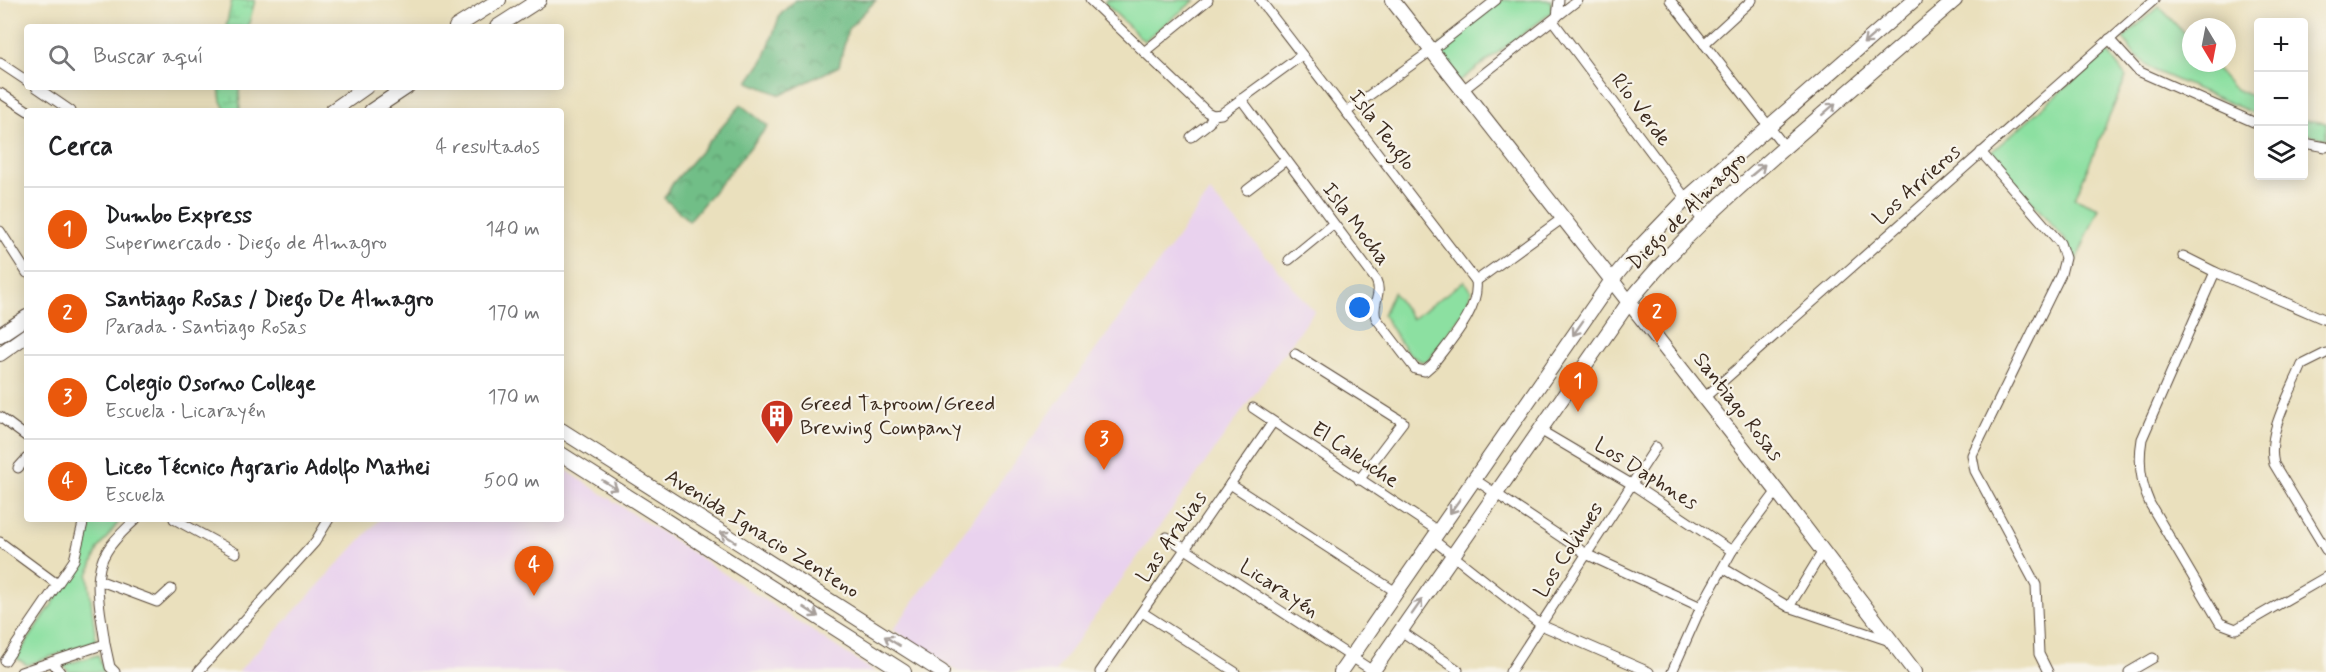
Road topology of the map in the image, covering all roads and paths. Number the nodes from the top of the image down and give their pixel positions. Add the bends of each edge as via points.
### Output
1 (499, 0) edge
2 (539, 0) edge
3 (1091, 0) edge
4 (1208, 0) edge
5 (1260, 0) edge
6 (1392, 0) edge
7 (1496, 0) edge
8 (1559, 0) edge
9 (1578, 0) edge
10 (1670, 0) edge
11 (1752, 0) edge
12 (1914, 0) edge
13 (1955, 0) edge
14 (2154, 0) edge
15 (1555, 19) junction
16 (461, 24) edge
17 (502, 24) edge
18 (2109, 39) junction
19 (1704, 44) junction
20 (1432, 50) junction
21 (1144, 52) junction
22 (1302, 55) junction
23 (0, 63) edge
24 (24, 79) edge
25 (40, 90) edge
26 (362, 90) edge
27 (402, 90) edge
28 (1463, 90) junction
29 (0, 93) edge
30 (1241, 99) junction
31 (24, 108) edge
32 (68, 108) edge
33 (336, 108) edge
34 (375, 108) edge
35 (1346, 112) junction
36 (1214, 115) junction
37 (2254, 122) edge
38 (1768, 128) junction
39 (1191, 137) dead end
40 (2308, 144) edge
41 (1785, 147) junction
42 (2326, 147) edge
43 (1981, 152) junction
44 (1286, 160) junction
45 (1247, 190) dead end
46 (1686, 200) junction
47 (1563, 218) junction
48 (1702, 220) junction
49 (1333, 224) junction
50 (0, 231) edge
51 (2183, 256) dead end
52 (1289, 260) dead end
53 (24, 268) edge
54 (2215, 272) junction
55 (1612, 280) junction
56 (1476, 281) junction
57 (1629, 302) junction
58 (24, 319) edge
59 (2326, 320) edge
60 (0, 335) edge
61 (24, 337) edge
62 (2326, 353) edge
63 (0, 354) edge
64 (1294, 354) dead end
65 (1704, 398) junction
66 (1253, 408) dead end
67 (0, 417) edge
68 (1273, 422) junction
69 (1539, 430) junction
70 (564, 432) edge
71 (24, 435) edge
72 (1656, 447) dead end
73 (564, 456) edge
74 (24, 461) edge
75 (18, 468) dead end
76 (1474, 479) junction
77 (1359, 480) junction
78 (1230, 484) junction
79 (1633, 485) junction
80 (1777, 491) junction
81 (1495, 494) junction
82 (83, 522) edge
83 (133, 522) edge
84 (179, 522) edge
85 (327, 522) edge
86 (1435, 535) junction
87 (1167, 537) dead end
88 (0, 542) edge
89 (1185, 549) junction
90 (2326, 550) edge
91 (1732, 551) junction
92 (1823, 551) junction
93 (236, 553) dead end
94 (1587, 555) junction
95 (1452, 556) junction
96 (1723, 568) junction
97 (2326, 577) edge
98 (792, 578) junction
99 (98, 580) junction
100 (57, 584) junction
101 (171, 589) dead end
102 (1396, 592) junction
103 (782, 594) junction
104 (1701, 607) junction
105 (1789, 607) junction
106 (1142, 612) junction
107 (1541, 625) junction
108 (1401, 631) junction
109 (1892, 641) junction
110 (105, 644) junction
111 (1351, 657) junction
112 (2153, 658) dead end
113 (2, 659) edge
114 (52, 662) junction
115 (1458, 670) dead end
116 (20, 672) edge
117 (60, 672) edge
118 (115, 672) edge
119 (198, 672) edge
120 (904, 672) edge
121 (942, 672) edge
122 (1100, 672) edge
123 (1234, 672) edge
124 (1341, 672) edge
125 (1372, 672) edge
126 (1510, 672) edge
127 (1649, 672) edge
128 (1672, 672) edge
129 (1916, 672) edge
130 (2048, 672) edge
131 (2129, 672) edge

1 - 16 main road
2 - 17 main road
3 - 21 street
4 - 21 street
5 - 22 street, Isla Tenglo
6 - 20 main road, Santiago Rosas
7 - 20 street
8 - 15 street
9 - 15 street
10 - 19 street
11 - 19 street
12 -> 38 main road, Diego de Almagro
41 -> 13 main road, Diego de Almagro
14 - 18 street, Los Arrieros
15 - 28 street
15 - 46 street, Río Verde
18 - 37 street via 2138,71 2155,81
18 - 43 street, Los Arrieros
19 - 38 street
20 - 28 main road, Santiago Rosas
20 - 35 street
21 - 36 street
22 - 30 street
22 - 35 street, Isla Tenglo
23 - 24 street
25 - 32 street
26 - 33 main road
27 - 34 main road
28 - 47 main road, Santiago Rosas
29 - 31 street
30 - 36 street
30 - 44 street, Isla Mocha
35 - 56 street, Isla Tenglo
36 - 39 street
38 - 41 street
38 - 46 main road, Diego de Almagro
40 - 42 street
48 -> 41 main road, Diego de Almagro
43 - 65 street, Los Arrieros
43 - 130 street via 2055,236 2064,253 2061,274 1972,461 2036,585 2039,654
44 - 45 street
44 - 49 street, Isla Mocha
46 - 48 street, Río Verde
46 - 55 main road, Diego de Almagro
47 - 55 main road, Santiago Rosas
47 - 56 street
48 - 57 main road, Diego de Almagro
49 - 52 street
49 - 56 street, Isla Mocha via 1378,284 1376,318 1415,369 1422,371 1433,364 1472,308 1477,295
50 - 53 street
51 - 54 street
54 - 59 street
54 - 97 street via 2142,439 2140,471 2145,493 2220,623 2236,629
55 - 57 main road, Santiago Rosas
55 -> 76 main road, Diego de Almagro
57 - 65 main road, Santiago Rosas
57 - 69 main road, Diego de Almagro
58 - 60 main road
61 - 63 main road
62 - 90 street via 2302,365 2273,435 2271,450 2274,464
64 - 77 street via 1403,422
65 - 80 main road, Santiago Rosas
66 - 68 street, El Caleuche
67 - 71 street
68 - 77 street, El Caleuche
68 - 78 street, Las Aralias
69 - 79 street, Los Daphnes
69 - 81 main road, Diego de Almagro
98 -> 70 main road, Avenida Ignacio Zenteno
72 - 79 street, Los Colihues
73 -> 103 main road, Avenida Ignacio Zenteno
74 - 75 street
76 - 81 street
76 -> 86 main road, Diego de Almagro
77 - 86 street, El Caleuche
78 - 89 street, Las Aralias
78 - 102 street
79 - 91 street, Los Daphnes
79 - 94 street, Los Colihues
80 - 91 street
80 - 92 main road, Santiago Rosas
81 - 94 street
81 - 95 main road, Diego de Almagro
82 - 100 street via 74,560
83 - 99 street via 107,550
84 - 93 street
85 - 119 street via 315,542
86 - 95 street, El Caleuche
86 - 102 main road, Diego de Almagro
87 - 89 street, Licarayén
88 - 100 street
89 - 106 street, Las Aralias
89 - 111 street, Licarayén
91 - 96 street
92 - 105 street
92 - 109 main road, Santiago Rosas
94 - 104 street
94 - 107 street, Los Colihues
95 - 107 street, El Caleuche
108 -> 95 main road, Diego de Almagro
96 - 104 street
96 - 105 street
98 - 103 main road
121 -> 98 main road, Avenida Ignacio Zenteno
99 - 101 street via 157,602
99 - 110 street
100 - 113 street
102 - 111 main road, Diego de Almagro
103 -> 120 main road, Avenida Ignacio Zenteno
104 - 128 street
105 - 109 street
106 - 122 street, Las Aralias
106 - 123 street
107 - 126 street, Los Colihues
107 - 127 street, El Caleuche
108 - 115 street
108 - 125 main road, Diego de Almagro
109 - 129 main road, Santiago Rosas
110 - 114 street
110 - 118 street via 110,667
111 - 124 main road, Diego de Almagro
111 - 125 street, Licarayén
112 - 131 street
113 - 116 street
114 - 116 street
114 - 117 street

